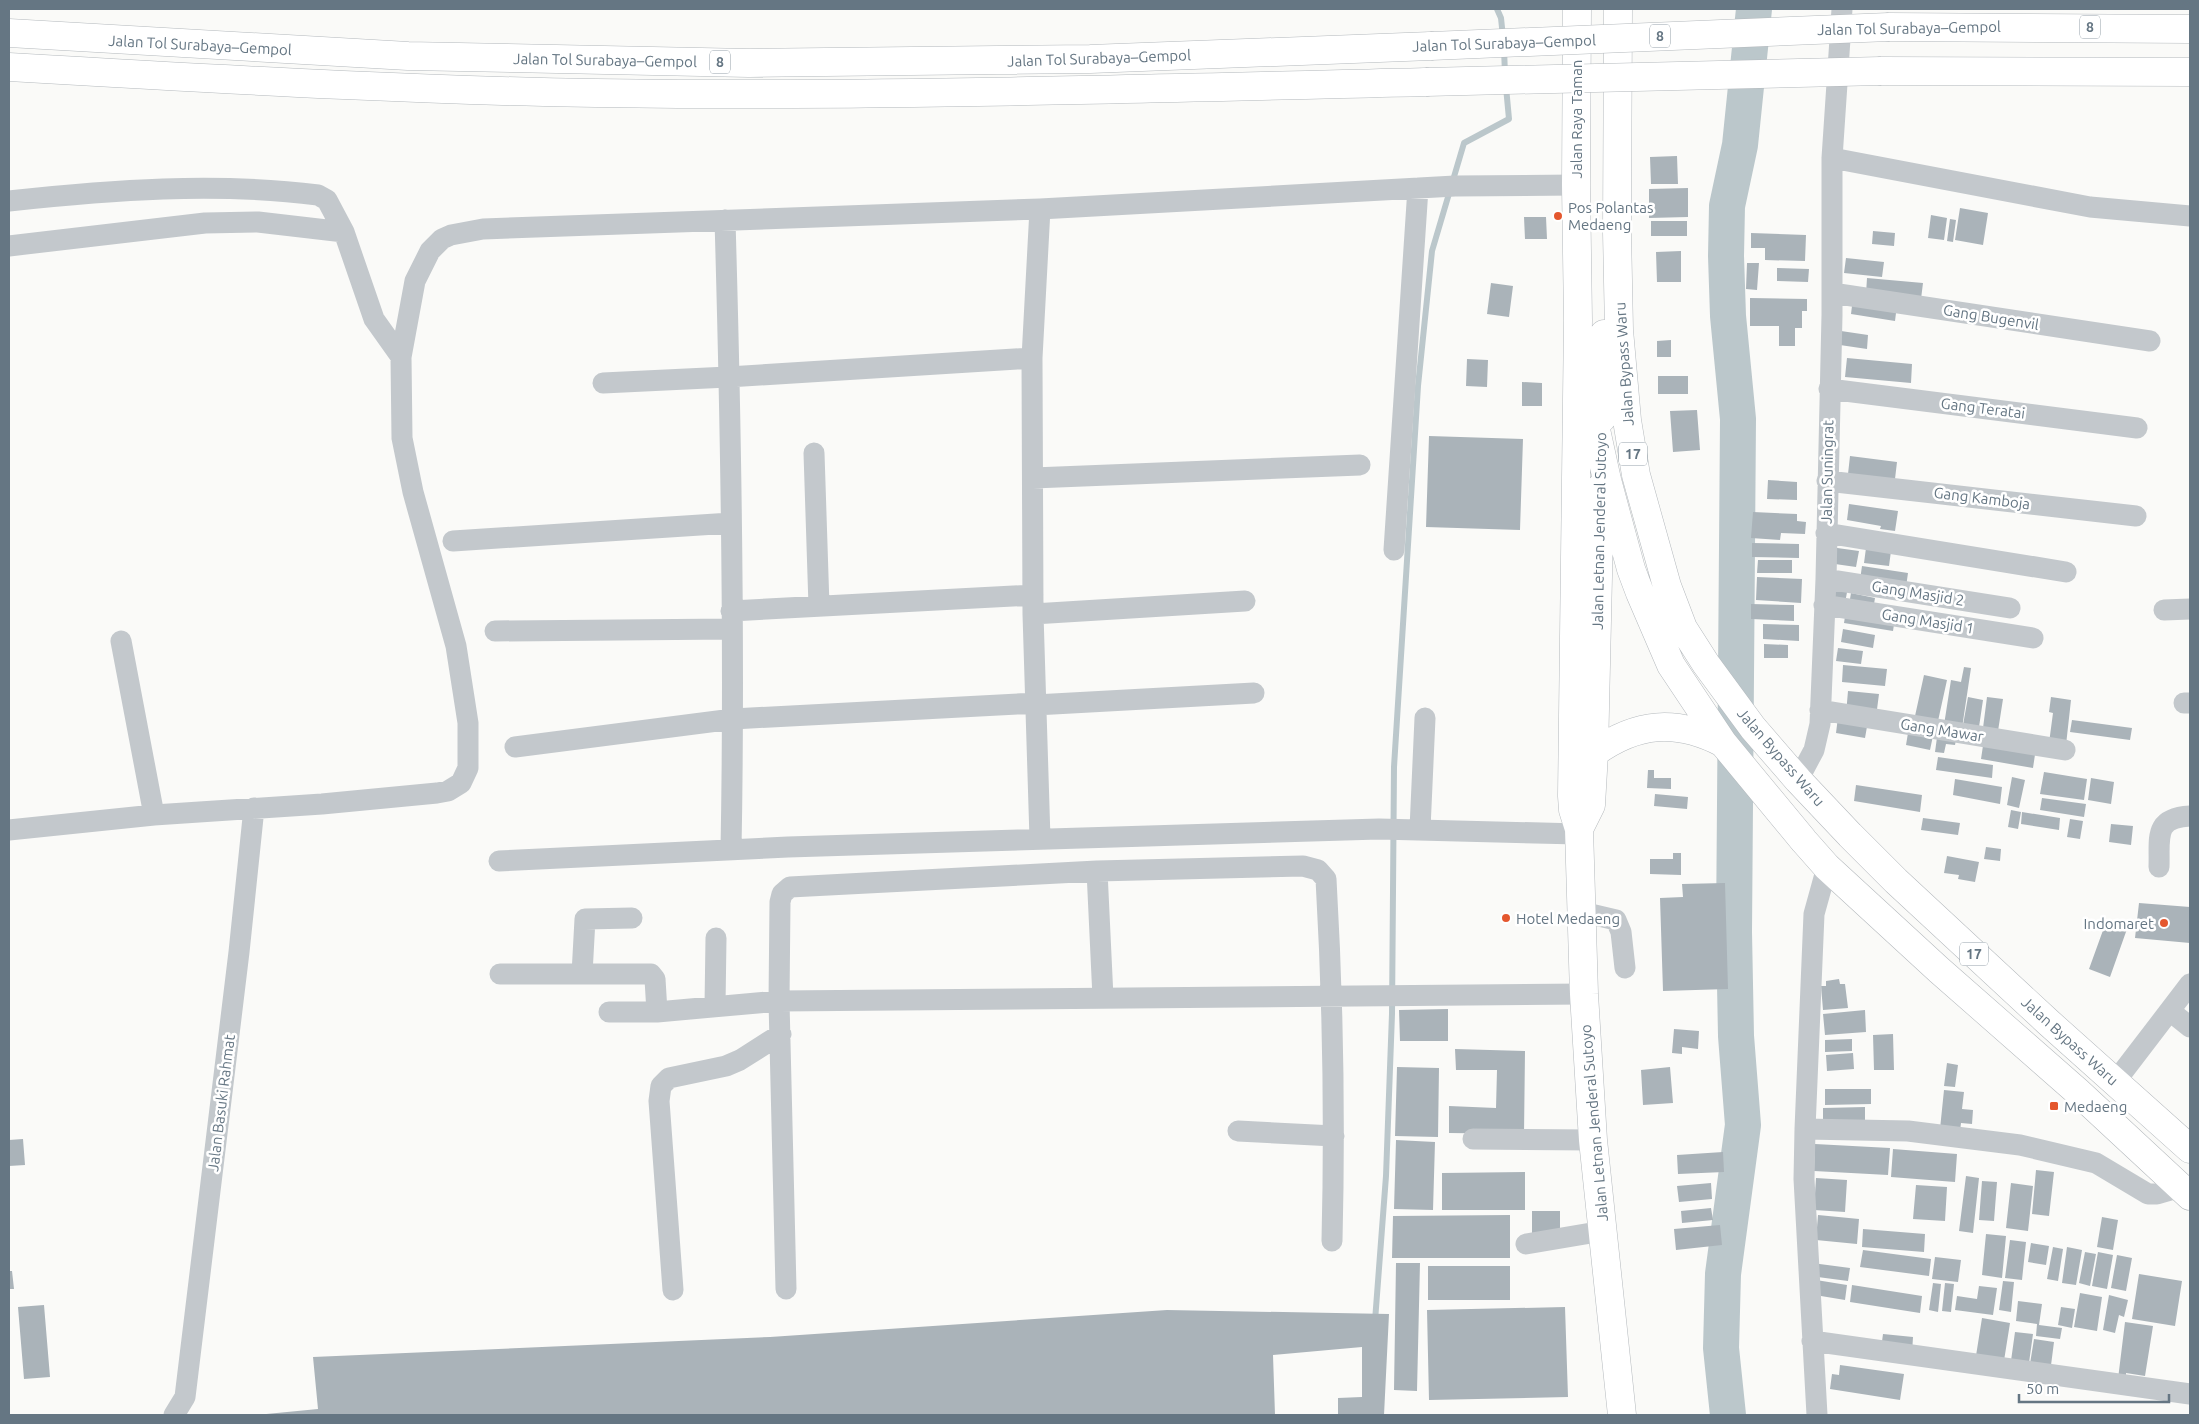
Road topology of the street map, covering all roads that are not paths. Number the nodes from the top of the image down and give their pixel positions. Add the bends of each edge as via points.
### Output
1 (1577, 9) edge
2 (1618, 9) edge
3 (1842, 9) edge
4 (2149, 9) edge
5 (1990, 26) junction
6 (2190, 28) edge
7 (9, 33) edge
8 (9, 67) edge
9 (2190, 72) edge
10 (1832, 158) junction
11 (1576, 185) junction
12 (1424, 187) junction
13 (9, 201) edge
14 (1040, 209) junction
15 (2190, 216) edge
16 (725, 220) junction
17 (344, 232) junction
18 (1617, 232) junction
19 (9, 246) edge
20 (1832, 293) junction
21 (1578, 320) junction
22 (2150, 340) dead end
23 (401, 357) junction
24 (1032, 358) junction
25 (728, 377) junction
26 (603, 383) dead end
27 (1828, 388) junction
28 (2137, 428) dead end
29 (814, 453) dead end
30 (1600, 453) junction
31 (1360, 466) dead end
32 (1033, 478) junction
33 (1827, 481) junction
34 (2136, 516) dead end
35 (731, 523) junction
36 (1826, 533) junction
37 (453, 540) dead end
38 (1394, 550) dead end
39 (1660, 557) junction
40 (1631, 569) junction
41 (2066, 572) dead end
42 (1826, 579) junction
43 (1245, 601) dead end
44 (1033, 604) junction
45 (1824, 605) junction
46 (819, 606) junction
47 (2010, 608) dead end
48 (2190, 609) edge
49 (2164, 610) dead end
50 (732, 620) junction
51 (495, 631) dead end
52 (2033, 638) dead end
53 (121, 641) dead end
54 (1254, 693) dead end
55 (1035, 704) junction
56 (1820, 710) junction
57 (1425, 718) dead end
58 (733, 719) junction
59 (515, 747) dead end
60 (1726, 747) junction
61 (2065, 750) dead end
62 (1594, 753) junction
63 (1798, 780) junction
64 (254, 808) junction
65 (154, 815) junction
66 (2190, 816) edge
67 (1414, 829) junction
68 (9, 830) edge
69 (1579, 832) junction
70 (1040, 839) junction
71 (731, 850) junction
72 (499, 860) dead end
73 (1827, 867) junction
74 (2159, 867) dead end
75 (1097, 871) junction
76 (1582, 912) junction
77 (632, 918) dead end
78 (716, 938) dead end
79 (1625, 968) dead end
80 (500, 974) dead end
81 (582, 974) junction
82 (2190, 984) edge
83 (1584, 994) junction
84 (1333, 996) junction
85 (1103, 998) junction
86 (779, 1001) junction
87 (715, 1006) junction
88 (2170, 1011) junction
89 (609, 1012) dead end
90 (657, 1012) junction
91 (2190, 1028) edge
92 (781, 1034) junction
93 (2115, 1082) junction
94 (1805, 1129) junction
95 (1238, 1131) dead end
96 (1334, 1136) junction
97 (1473, 1139) dead end
98 (1594, 1140) junction
99 (2190, 1149) edge
100 (2186, 1191) edge
101 (1603, 1230) junction
102 (1332, 1241) dead end
103 (1526, 1244) dead end
104 (786, 1289) dead end
105 (673, 1290) dead end
106 (1812, 1341) junction
107 (2190, 1394) edge
108 (174, 1415) edge
109 (1622, 1415) edge
110 (1817, 1415) edge

1 - 11 highway, Jalan Raya Taman / 17
2 - 18 highway, 17
3 - 10 street, Jalan Suningrat
4 - 5 highway
5 - 6 highway, Jalan Tol Surabaya–Gempol / 8
5 - 7 highway, Jalan Tol Surabaya–Gempol / 8, bridge via 1889,27 1090,60 749,63 408,56
8 - 9 highway, Jalan Tol Surabaya–Gempol / 8, bridge via 297,84 677,94 1056,91 1882,70
10 - 15 street via 2090,207
10 - 20 street, Jalan Suningrat
11 - 12 street
11 - 21 highway, Jalan Raya Taman / 17
12 - 14 street
12 - 38 street
13 - 17 street via 208,187 318,194 327,200
14 - 16 street
14 - 24 street
16 - 23 street via 468,230 442,239 430,251 415,281
16 - 25 street
17 - 19 street via 258,222 205,223
17 - 23 street via 374,319
18 - 30 highway, Jalan Letnan Jenderal Sutoyo via 1610,246 1607,266
18 - 39 highway, Jalan Bypass Waru / 17 via 1619,330 1627,420 1636,474
20 - 22 street, Gang Bugenvil
20 - 27 street, Jalan Suningrat
21 - 30 highway, 17
21 - 69 highway, Jalan Letnan Jenderal Sutoyo via 1572,796
23 - 64 street via 402,438 413,492 456,646 468,723 468,768 461,783 448,791
24 - 25 street
24 - 32 street
25 - 26 street
25 - 35 street
27 - 28 street, Gang Teratai
27 - 33 street, Jalan Suningrat
29 - 46 street
30 - 40 highway, 17
30 - 62 highway, Jalan Letnan Jenderal Sutoyo
31 - 32 street
32 - 44 street
33 - 34 street, Gang Kamboja
33 - 36 street, Jalan Suningrat
35 - 37 street
35 - 50 street
36 - 41 street
36 - 42 street, Jalan Suningrat
39 - 40 highway via 1648,540 1638,538 1633,545
39 - 63 highway, Jalan Bypass Waru / 17 via 1667,586 1684,628 1706,664 1769,748
40 - 60 highway, 17 via 1671,665
42 - 45 street, Jalan Suningrat
42 - 47 street, Gang Masjid 2
43 - 44 street
44 - 46 street
44 - 55 street
45 - 52 street, Gang Masjid 1
45 - 56 street, Jalan Suningrat
46 - 50 street
48 - 49 street
50 - 51 street
50 - 58 street
53 - 65 street
54 - 55 street
55 - 58 street
55 - 70 street
56 - 61 street, Gang Mawar
56 - 63 street, Jalan Suningrat via 1814,750
57 - 67 street
58 - 59 street
58 - 71 street
60 - 62 highway via 1706,734 1687,728 1667,727 1628,733
60 - 73 highway, 17
62 - 69 highway, Jalan Letnan Jenderal Sutoyo via 1591,806
63 - 93 highway, Jalan Bypass Waru / 17 via 1896,881
64 - 65 street
64 - 108 street, Jalan Basuki Rahmat via 185,1397
65 - 68 street
66 - 74 street via 2166,822 2160,834
67 - 69 street
67 - 70 street
69 - 76 highway, Jalan Letnan Jenderal Sutoyo
70 - 71 street
71 - 72 street
73 - 94 street via 1814,914
73 - 100 highway, 17
75 - 84 street via 1303,866 1318,870 1326,879
75 - 85 street
75 - 86 street via 790,888 780,902
76 - 79 street via 1616,920 1621,932
76 - 83 highway, Jalan Letnan Jenderal Sutoyo
77 - 81 street via 585,919
78 - 87 street
80 - 81 street
81 - 90 street via 651,974 655,979
82 - 88 street
83 - 84 street
83 - 98 highway, Jalan Letnan Jenderal Sutoyo
84 - 85 street
84 - 96 street
85 - 86 street
86 - 87 street
86 - 92 street
87 - 90 street
88 - 91 street
88 - 93 street
89 - 90 street
92 - 104 street
92 - 105 street via 740,1060 669,1078 661,1086 659,1101
93 - 99 highway, Jalan Bypass Waru / 17
94 - 100 street via 1908,1131 2020,1145 2096,1163 2148,1194
94 - 106 street via 1804,1179
95 - 96 street
96 - 102 street
97 - 98 street
98 - 101 highway, Jalan Letnan Jenderal Sutoyo
101 - 103 street
101 - 109 highway, Jalan Letnan Jenderal Sutoyo
106 - 107 street
106 - 110 street

